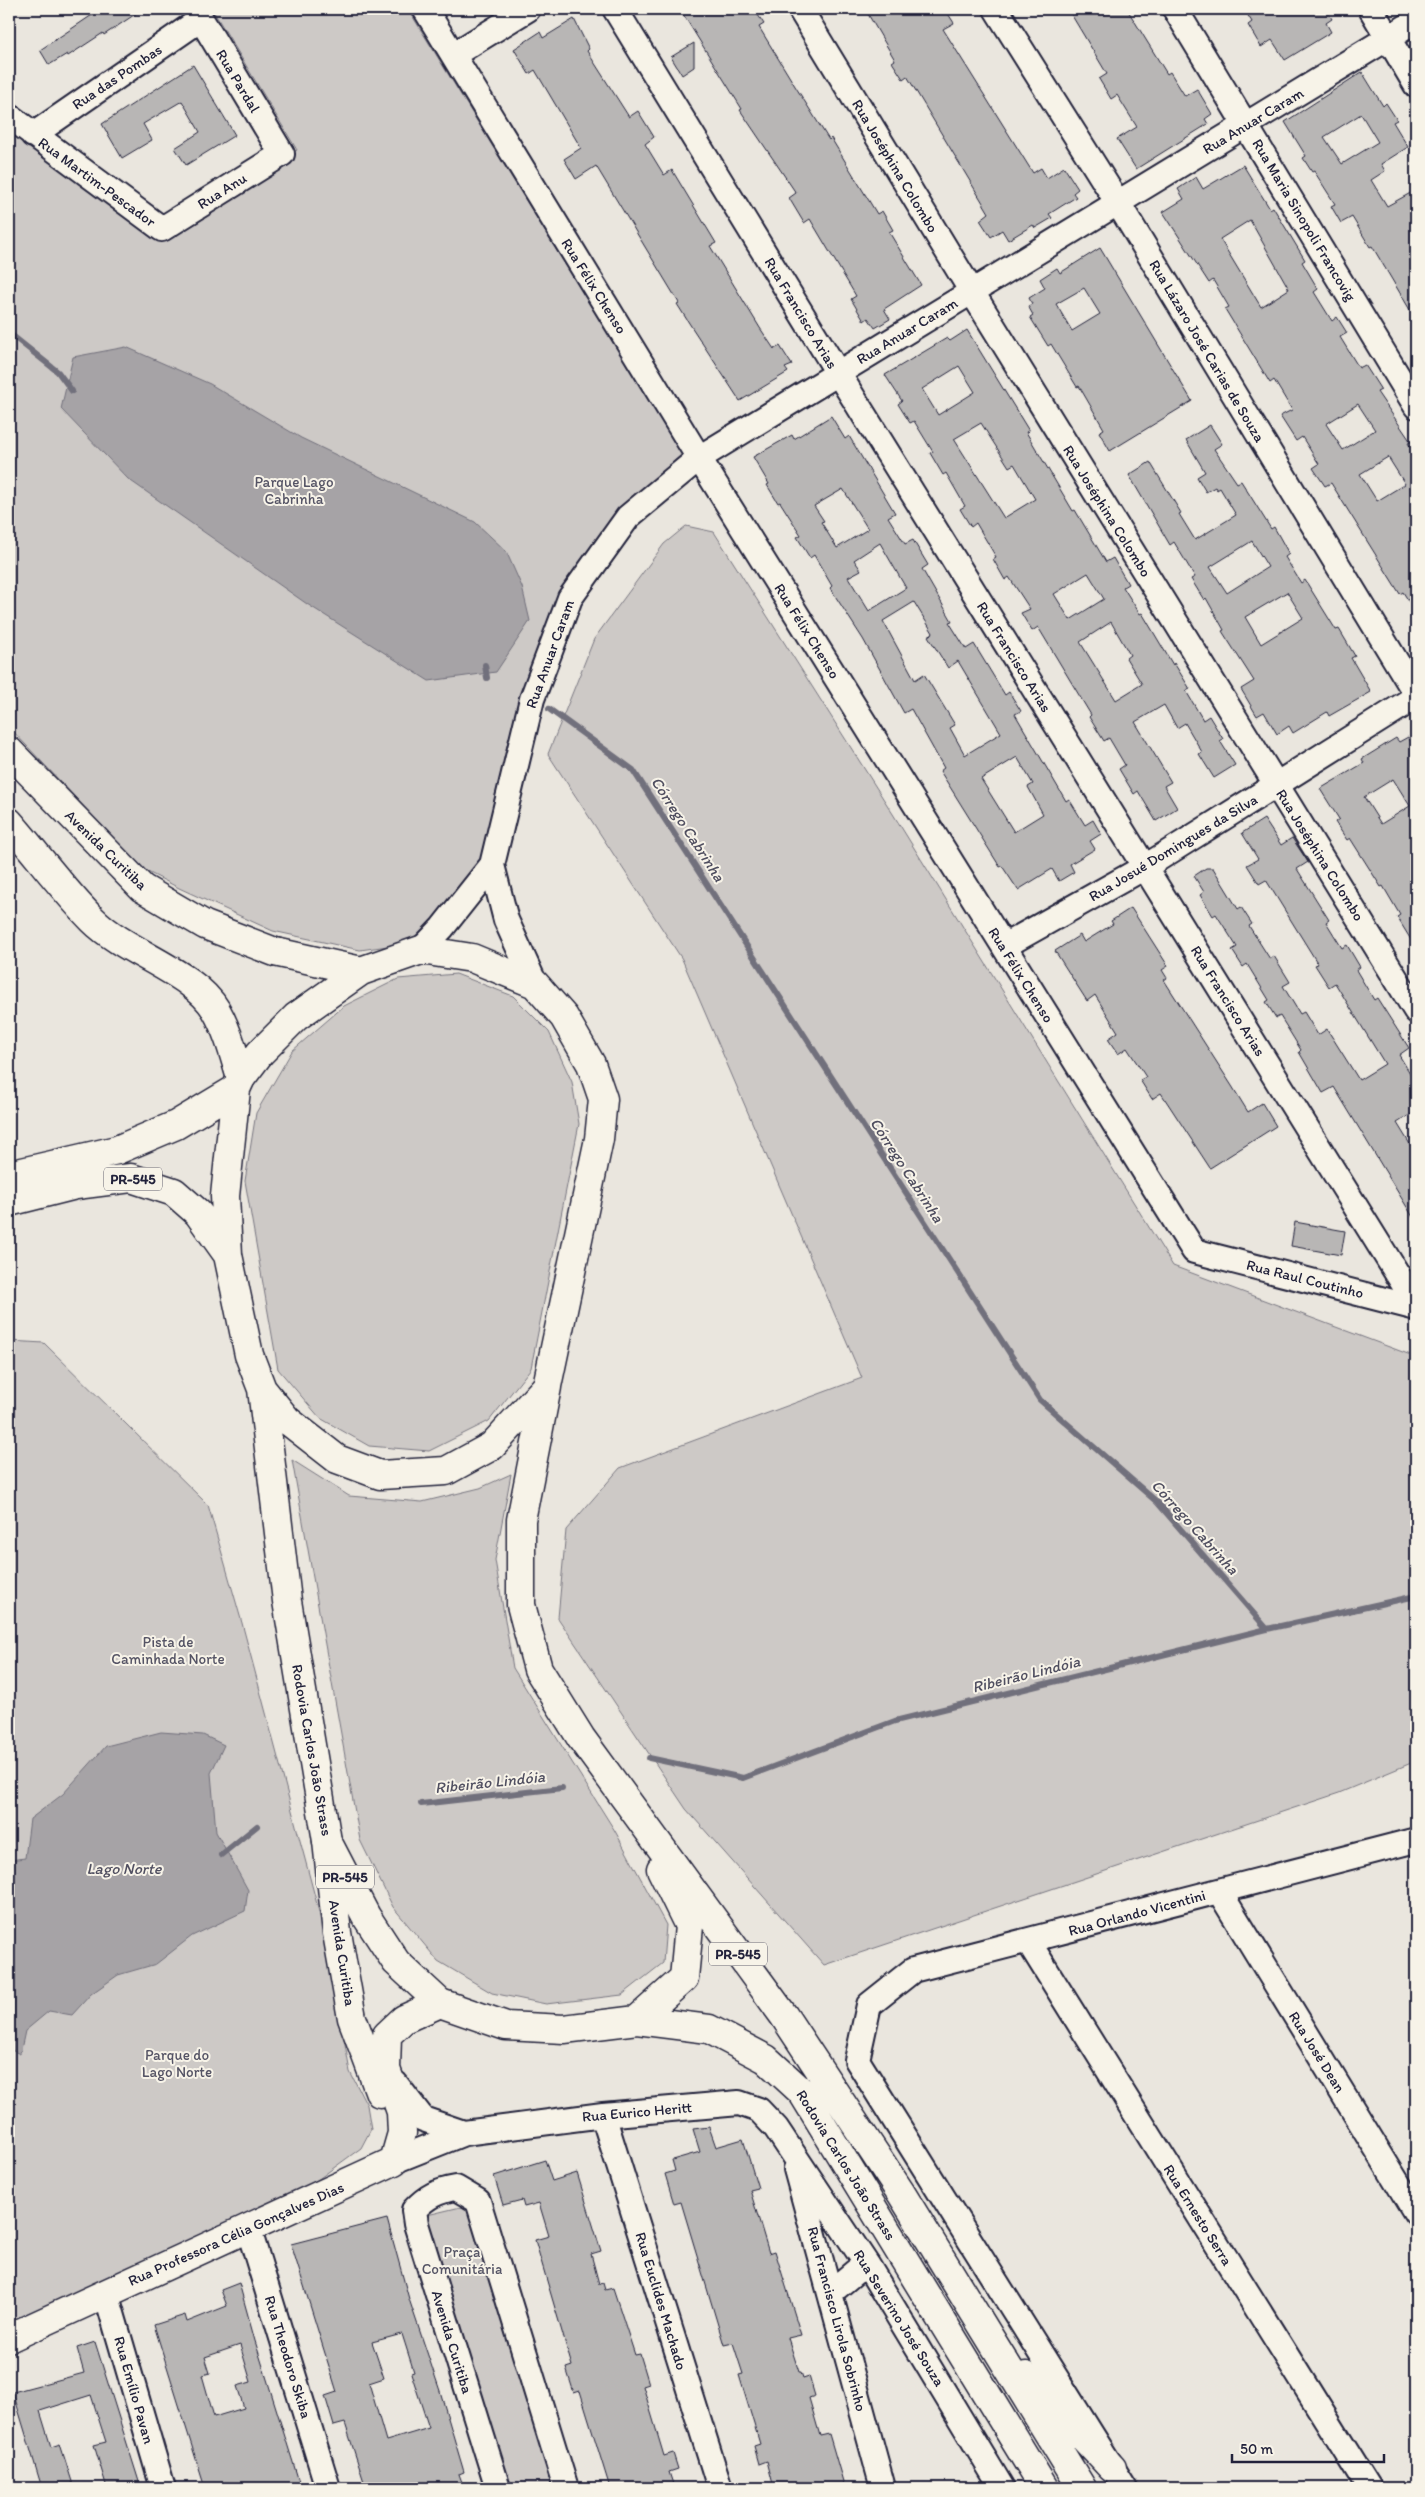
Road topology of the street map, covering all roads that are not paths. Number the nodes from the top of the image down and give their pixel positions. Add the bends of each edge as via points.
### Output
1 (425, 9) edge
2 (528, 9) edge
3 (614, 9) edge
4 (800, 9) edge
5 (996, 9) edge
6 (1175, 9) edge
7 (1371, 9) edge
8 (198, 14) edge
9 (1416, 21) edge
10 (1389, 38) junction
11 (453, 56) junction
12 (1416, 85) edge
13 (9, 116) edge
14 (1247, 124) junction
15 (33, 135) junction
16 (282, 154) joint
17 (1118, 203) junction
18 (162, 229) joint
19 (972, 292) junction
20 (838, 373) junction
21 (1416, 406) edge
22 (699, 458) junction
23 (1416, 696) edge
24 (9, 751) edge
25 (1277, 786) junction
26 (9, 822) edge
27 (492, 865) junction
28 (1145, 867) junction
29 (1004, 946) junction
30 (421, 950) junction
31 (361, 971) junction
32 (535, 984) junction
33 (1416, 1011) edge
34 (238, 1084) junction
35 (9, 1175) edge
36 (9, 1202) edge
37 (1194, 1251) joint
38 (228, 1255) junction
39 (1416, 1306) edge
40 (547, 1386) junction
41 (262, 1389) junction
42 (632, 1808) junction
43 (326, 1841) junction
44 (1415, 1842) edge
45 (1219, 1891) junction
46 (1028, 1941) junction
47 (440, 2003) junction
48 (637, 2020) junction
49 (386, 2069) junction
50 (603, 2115) junction
51 (464, 2133) junction
52 (791, 2150) junction
53 (394, 2161) junction
54 (366, 2175) junction
55 (1416, 2213) edge
56 (248, 2227) junction
57 (868, 2266) junction
58 (106, 2293) junction
59 (830, 2293) junction
60 (964, 2296) junction
61 (9, 2338) edge
62 (1118, 2478) edge
63 (163, 2488) edge
64 (328, 2488) edge
65 (498, 2488) edge
66 (566, 2488) edge
67 (720, 2488) edge
68 (883, 2488) edge
69 (1002, 2488) edge
70 (1044, 2488) edge
71 (1082, 2488) edge
72 (1369, 2488) edge

1 - 11 street, Rua Félix Chenso
2 - 11 street
3 - 20 street, Rua Francisco Arias
4 - 19 street, Rua Joséphina Colombo
5 - 17 street, Rua Lázaro José Carias de Souza
6 - 14 street, Rua Maria Sinopoli Francovig
7 - 10 street
8 - 15 street, Rua das Pombas
8 - 16 street, Rua Pardal
9 - 10 street, Rua Anuar Caram
10 - 12 street
10 - 14 street, Rua Anuar Caram
11 - 22 street, Rua Félix Chenso
13 - 15 street, Rua Martim-Pescador
14 - 17 street, Rua Anuar Caram
14 - 21 street, Rua Maria Sinopoli Francovig
15 - 18 street, Rua Martim-Pescador
16 - 18 street, Rua Anu
17 - 19 street, Rua Anuar Caram
17 - 23 street, Rua Lázaro José Carias de Souza
19 - 20 street, Rua Anuar Caram
19 - 25 street, Rua Joséphina Colombo
20 - 22 street, Rua Anuar Caram
20 - 28 street, Rua Francisco Arias
22 - 27 street, Rua Anuar Caram via 628,517 570,598 532,699
22 - 29 street, Rua Félix Chenso
23 - 25 street, Rua Josué Domingues da Silva
24 - 31 main road, Avenida Curitiba via 142,888 205,926 275,952
25 - 28 street, Rua Josué Domingues da Silva
25 - 33 street, Rua Joséphina Colombo
26 - 34 main road via 94,921 131,948 192,984 215,1008 229,1040
27 - 30 street
27 - 32 street via 506,920
28 - 29 street, Rua Josué Domingues da Silva
28 - 39 street, Rua Francisco Arias
29 - 37 street, Rua Félix Chenso
30 - 31 main road
30 - 32 main road via 472,958
31 - 34 main road via 296,1017 260,1053
32 - 40 main road, Rodovia Carlos João Strass via 564,1017 591,1064 602,1099 599,1139
34 - 35 main road, PR-545 via 176,1126 117,1150
34 - 38 main road via 225,1196
36 - 38 main road, PR-545 via 76,1185 131,1178 174,1192 198,1213
37 - 39 street, Rua Raul Coutinho
38 - 41 main road via 248,1355
40 - 41 main road via 492,1446 446,1471 414,1474 380,1474 337,1459 287,1420
40 - 42 main road, Rodovia Carlos João Strass / PR-545 via 521,1520 521,1605 538,1669 581,1738
41 - 43 main road, Rodovia Carlos João Strass / PR-545 via 287,1601
42 - 48 main road via 689,1926 684,1978
42 - 60 main road, Rodovia Carlos João Strass / PR-545 via 784,2016
43 - 47 main road, Rodovia Carlos João Strass / PR-545 via 366,1916 396,1962
43 - 54 main road, Avenida Curitiba via 337,1934 352,2018 386,2109 383,2138
44 - 45 street, Rua Orlando Vicentini
45 - 46 street, Rua Orlando Vicentini
45 - 55 street, Rua José Dean
46 - 62 street, Rua Orlando Vicentini via 913,1970 869,2005 857,2060
46 - 72 street, Rua Ernesto Serra
47 - 48 main road, Rodovia Carlos João Strass / PR-545 via 506,2026 564,2030
47 - 49 main road via 404,2018 387,2036
48 - 70 main road, Rodovia Carlos João Strass / PR-545 via 709,2029 766,2059 802,2092
49 - 51 street via 422,2118
49 - 53 main road via 401,2112 402,2133
50 - 51 street, Rua Eurico Heritt
50 - 52 street, Rua Eurico Heritt via 739,2103 759,2110
50 - 67 street, Rua Euclides Machado
51 - 53 street, Rua Professora Célia Gonçalves Dias
52 - 57 street, Rua Severino José Souza
52 - 59 street, Rua Francisco Lirola Sobrinho
53 - 54 main road, Rua Professora Célia Gonçalves Dias
54 - 56 main road, Rua Professora Célia Gonçalves Dias
56 - 58 main road, Rua Professora Célia Gonçalves Dias
56 - 64 street, Rua Theodoro Skiba
57 - 59 street via 855,2272
57 - 69 street, Rua Severino José Souza
58 - 61 main road, Rua Professora Célia Gonçalves Dias
58 - 63 street, Rua Emílio Pavan
59 - 68 street, Rua Francisco Lirola Sobrinho
60 - 62 main road via 1029,2379
60 - 71 main road, Rodovia Carlos João Strass / PR-545
65 - 66 street, Avenida Curitiba via 414,2210 424,2199 439,2191 456,2188 478,2201

